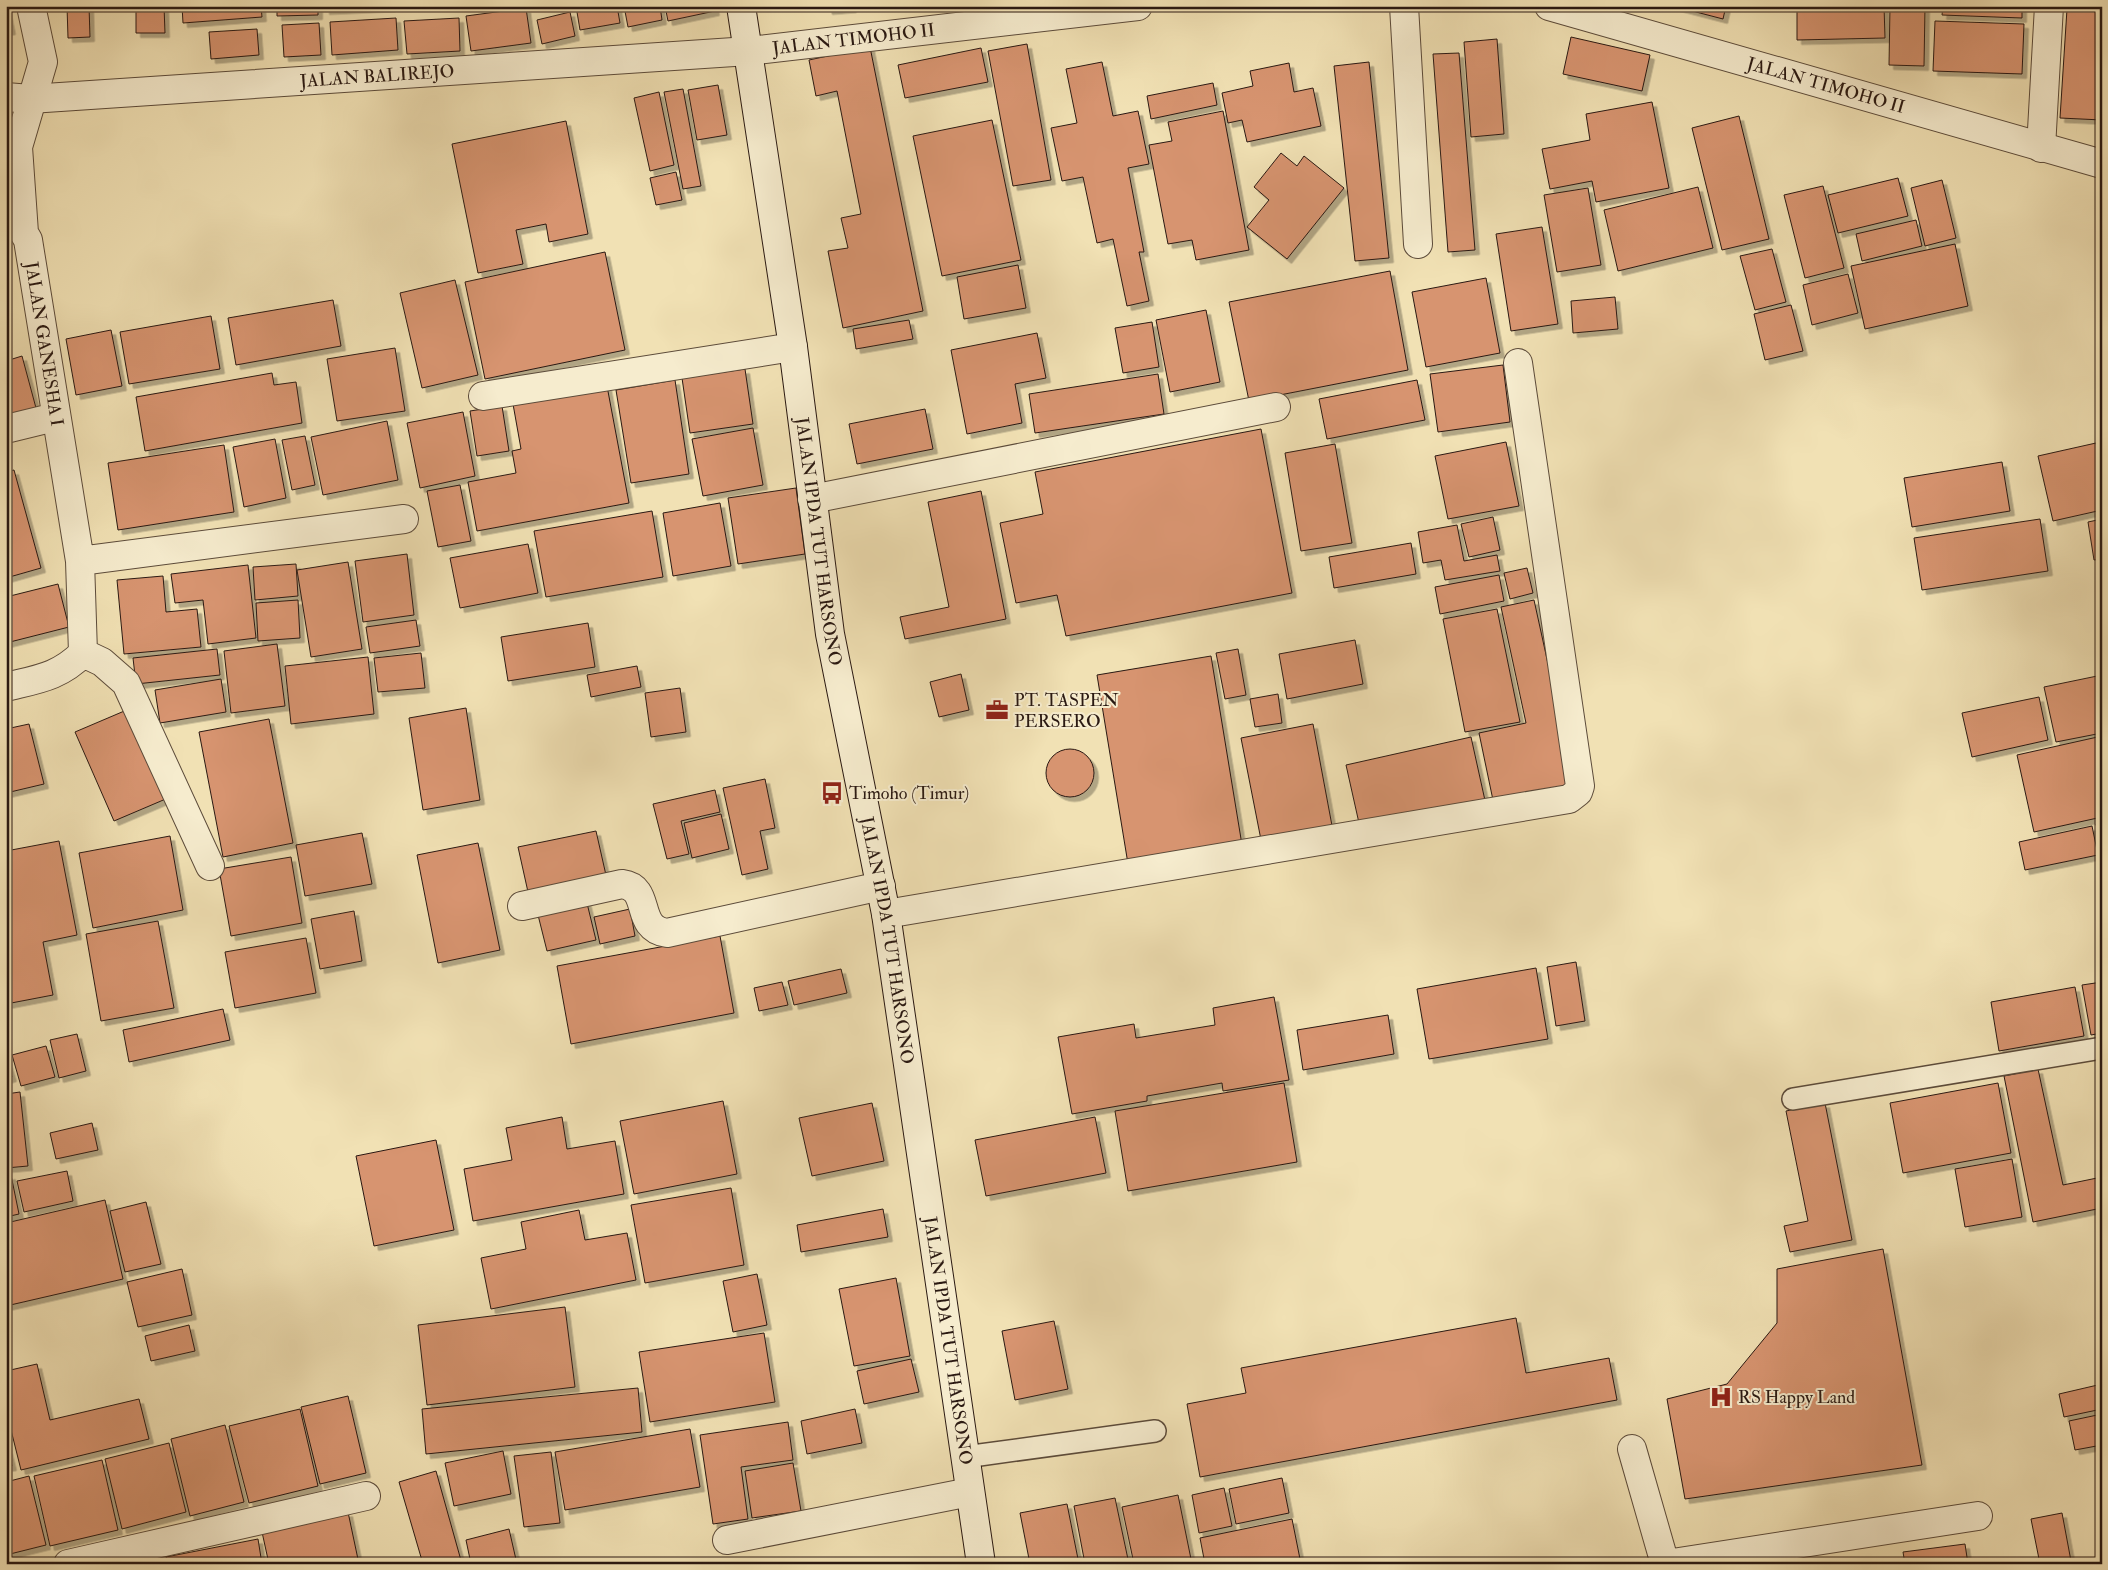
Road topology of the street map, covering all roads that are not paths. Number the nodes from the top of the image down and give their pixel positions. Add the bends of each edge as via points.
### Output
1 (31, 6) edge
2 (741, 6) edge
3 (1138, 6) edge
4 (1404, 6) edge
5 (1549, 6) edge
6 (2049, 6) edge
7 (1089, 8) edge
8 (749, 51) junction
9 (14, 100) edge
10 (2041, 148) junction
11 (2102, 164) edge
12 (1418, 244) dead end
13 (793, 347) junction
14 (1518, 363) dead end
15 (483, 396) dead end
16 (1276, 407) dead end
17 (55, 418) junction
18 (6, 429) edge
19 (812, 499) junction
20 (404, 519) dead end
21 (80, 561) junction
22 (83, 653) junction
23 (6, 687) edge
24 (210, 866) dead end
25 (881, 886) junction
26 (522, 906) dead end
27 (886, 914) junction
28 (2102, 1048) edge
29 (1793, 1099) dead end
30 (1155, 1431) dead end
31 (1632, 1449) dead end
32 (966, 1457) junction
33 (970, 1492) junction
34 (366, 1496) dead end
35 (1978, 1516) dead end
36 (727, 1540) dead end
37 (68, 1564) edge
38 (981, 1564) edge
39 (1666, 1564) edge

1 - 9 street, JALAN GANESHA I via 43,62
2 - 8 street, JALAN IPDA TUT HARSONO
3 - 7 street, JALAN TIMOHO II
4 - 12 street
5 - 10 street, JALAN TIMOHO II
6 - 10 street
7 - 8 street, JALAN TIMOHO II
8 - 9 street, JALAN BALIREJO
8 - 13 street, JALAN IPDA TUT HARSONO
9 - 17 street, JALAN GANESHA I via 24,233 28,240
10 - 11 street, JALAN TIMOHO II
13 - 15 street
13 - 19 street, JALAN IPDA TUT HARSONO
14 - 27 street via 1580,786 1575,795
16 - 19 street
17 - 18 street
17 - 21 street, JALAN GANESHA I
19 - 25 street, JALAN IPDA TUT HARSONO via 830,634
20 - 21 street
21 - 22 street, JALAN GANESHA I
22 - 23 street via 69,667 51,676
22 - 24 street via 102,662 126,682
25 - 26 street via 667,933 659,932 648,924 639,893 630,885 622,884
25 - 27 street, JALAN IPDA TUT HARSONO
27 - 32 street, JALAN IPDA TUT HARSONO
28 - 29 lane
30 - 32 lane
31 - 39 street
32 - 33 street, JALAN IPDA TUT HARSONO
33 - 36 street
33 - 38 street, JALAN IPDA TUT HARSONO
34 - 37 street
35 - 39 street

